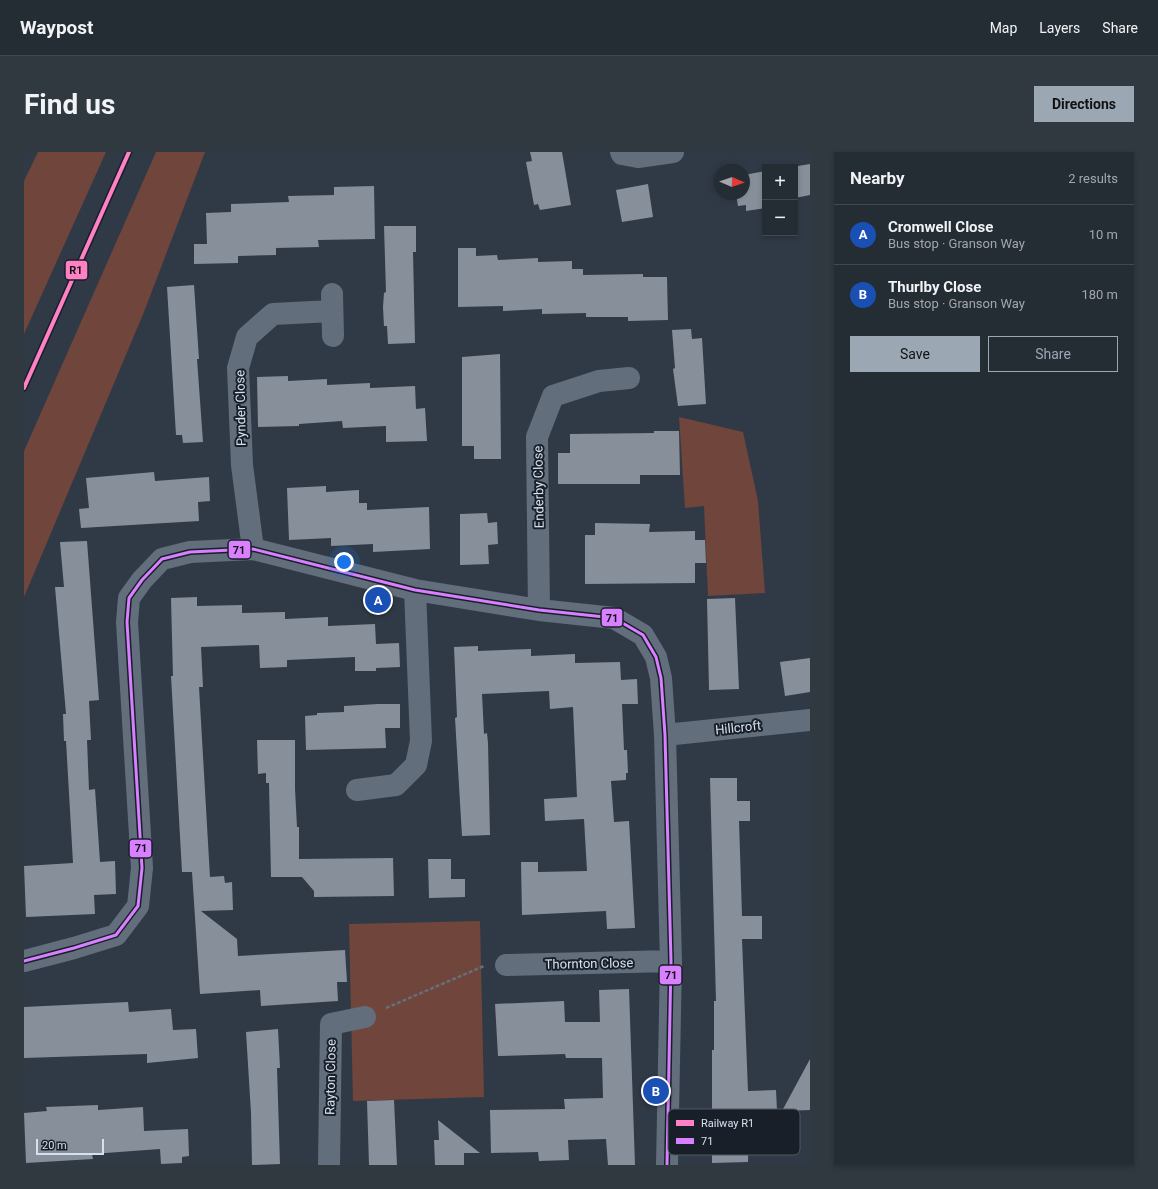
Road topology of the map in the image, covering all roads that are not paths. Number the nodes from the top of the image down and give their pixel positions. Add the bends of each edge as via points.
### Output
1 (621, 152) edge
2 (672, 152) edge
3 (333, 336) dead end
4 (629, 378) dead end
5 (253, 549) junction
6 (415, 590) junction
7 (539, 610) junction
8 (810, 720) edge
9 (665, 735) junction
10 (357, 790) dead end
11 (24, 961) edge
12 (671, 961) junction
13 (506, 965) road end
14 (365, 1017) road end
15 (668, 1109) edge
16 (668, 1114) edge
17 (329, 1165) edge
18 (667, 1165) edge

1 - 2 street via 638,157
3 - 5 street, Pynder Close via 332,302 273,314 247,337 238,368 242,466
4 - 7 street, Enderby Close via 600,380 553,396 537,437
5 - 6 street
5 - 11 street via 190,552 162,559 129,598 127,622 142,868 138,906 116,935
6 - 7 street
6 - 10 street via 421,741 416,766 396,785
7 - 9 street via 614,618 643,635 656,657 661,678
8 - 9 street, Hillcroft
9 - 12 street
12 - 13 street, Thornton Close
12 - 15 street
14 - 17 street, Rayton Close via 331,1024
16 - 18 street

